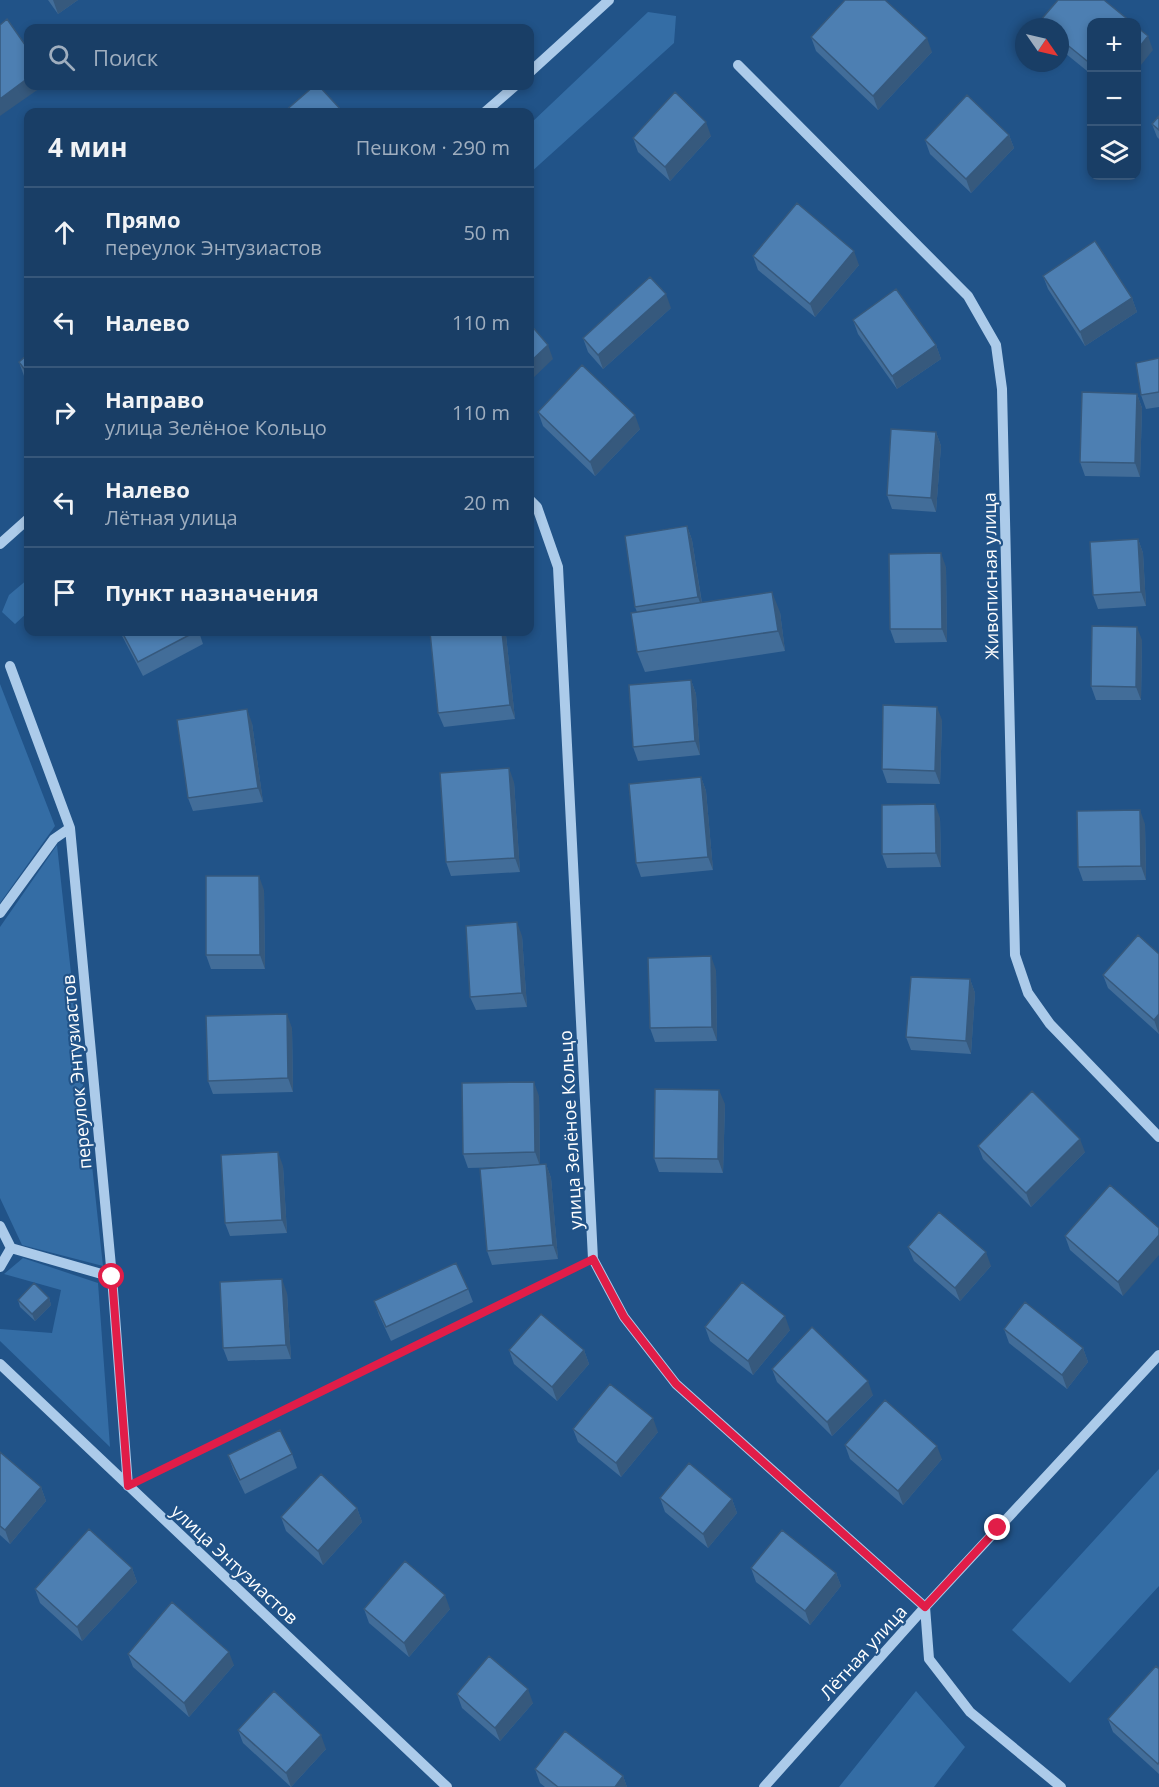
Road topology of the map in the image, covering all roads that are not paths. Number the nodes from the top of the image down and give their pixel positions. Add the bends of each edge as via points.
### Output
1 (609, 0) edge
2 (738, 65) dead end
3 (534, 68) edge
4 (510, 90) edge
5 (490, 108) edge
6 (534, 504) edge
7 (24, 523) edge
8 (0, 544) edge
9 (10, 666) dead end
10 (70, 828) junction
11 (0, 913) edge
12 (1159, 1137) edge
13 (0, 1226) edge
14 (11, 1248) junction
15 (0, 1267) edge
16 (112, 1277) junction
17 (1159, 1355) edge
18 (0, 1364) edge
19 (128, 1486) junction
20 (925, 1607) junction
21 (447, 1787) edge
22 (764, 1787) edge
23 (1061, 1787) edge

1 - 3 street
2 - 12 street, Живописная улица via 968,296 996,345 1002,389 1016,955 1028,993 1050,1024
4 - 5 street
6 - 20 street, улица Зелёное Кольцо via 558,567 593,1259 624,1317 676,1384
7 - 8 street
9 - 10 street, переулок Энтузиастов
10 - 11 street via 54,839
10 - 16 street, переулок Энтузиастов
13 - 14 street
14 - 15 street
14 - 16 street
16 - 19 street, переулок Энтузиастов
17 - 20 street, Лётная улица
18 - 19 street, улица Энтузиастов
19 - 21 street, улица Энтузиастов
20 - 22 street, Лётная улица
20 - 23 street via 929,1659 970,1712

